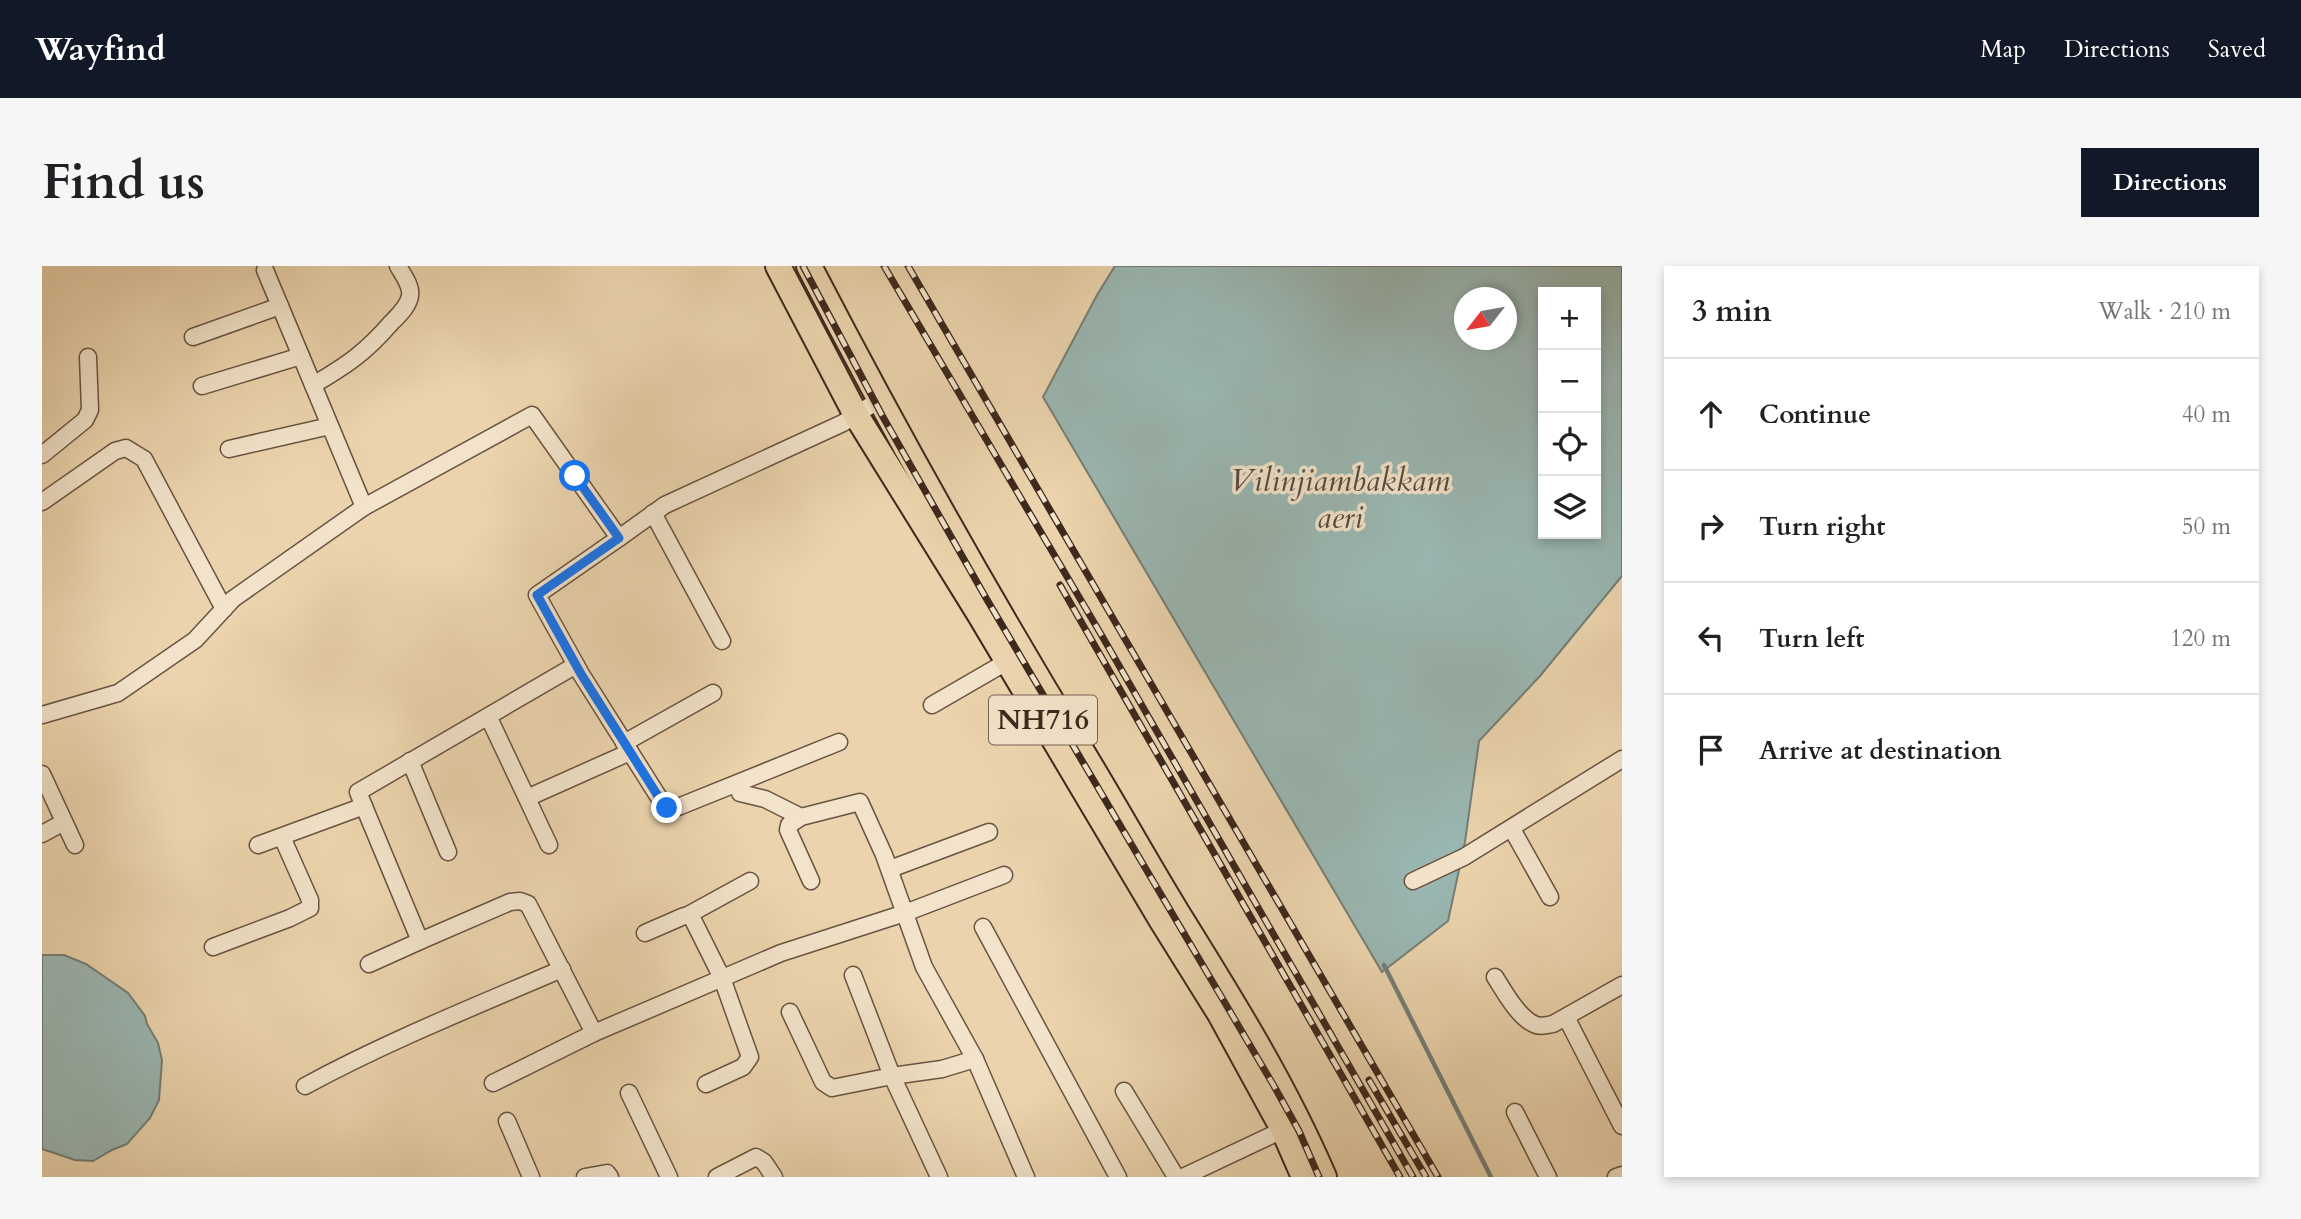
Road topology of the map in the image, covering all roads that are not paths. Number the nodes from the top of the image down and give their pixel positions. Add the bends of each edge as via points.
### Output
1 (398, 266) edge
2 (778, 266) edge
3 (808, 266) edge
4 (265, 270) dead end
5 (280, 306) junction
6 (192, 337) dead end
7 (301, 356) junction
8 (88, 357) dead end
9 (313, 385) junction
10 (202, 386) dead end
11 (879, 400) junction
12 (856, 415) junction
13 (330, 426) junction
14 (229, 449) dead end
15 (42, 455) edge
16 (42, 502) edge
17 (363, 507) junction
18 (653, 513) junction
19 (619, 538) junction
20 (224, 609) junction
21 (722, 641) dead end
22 (1008, 661) junction
23 (576, 665) junction
24 (713, 694) dead end
25 (932, 705) dead end
26 (42, 715) edge
27 (489, 718) junction
28 (839, 743) dead end
29 (627, 748) junction
30 (1622, 759) edge
31 (410, 761) junction
32 (42, 774) edge
33 (740, 793) dead end
34 (527, 798) junction
35 (364, 806) junction
36 (801, 817) junction
37 (64, 822) junction
38 (1512, 829) junction
39 (989, 832) dead end
40 (42, 834) edge
41 (282, 837) junction
42 (75, 845) dead end
43 (258, 845) dead end
44 (549, 845) dead end
45 (448, 852) dead end
46 (890, 869) junction
47 (1004, 875) dead end
48 (750, 881) dead end
49 (811, 881) dead end
50 (1413, 881) dead end
51 (1550, 897) dead end
52 (905, 913) junction
53 (688, 915) junction
54 (983, 927) dead end
55 (645, 933) dead end
56 (420, 941) junction
57 (212, 947) dead end
58 (369, 964) dead end
59 (562, 970) junction
60 (853, 975) dead end
61 (1496, 977) dead end
62 (722, 978) junction
63 (1622, 985) edge
64 (790, 1012) dead end
65 (1566, 1017) junction
66 (594, 1033) junction
67 (975, 1059) junction
68 (892, 1076) junction
69 (493, 1083) dead end
70 (706, 1084) dead end
71 (305, 1086) dead end
72 (1124, 1091) dead end
73 (629, 1093) dead end
74 (1515, 1112) dead end
75 (507, 1121) dead end
76 (1291, 1126) junction
77 (1622, 1126) edge
78 (1622, 1175) edge
79 (531, 1177) edge
80 (585, 1177) edge
81 (610, 1177) edge
82 (669, 1177) edge
83 (717, 1177) edge
84 (774, 1177) edge
85 (939, 1177) edge
86 (1026, 1177) edge
87 (1118, 1177) edge
88 (1176, 1177) edge
89 (1183, 1177) edge
90 (1304, 1177) edge
91 (1324, 1177) edge
92 (1548, 1177) edge
93 (1616, 1177) edge

1 - 9 street via 411,295 406,308 368,350
2 - 12 highway, NH716
3 - 11 highway
4 - 5 street
5 - 6 street
5 - 7 street
7 - 9 street
7 - 10 street
8 - 15 street via 90,410 85,420
9 - 13 street
11 - 12 street
11 - 76 highway via 995,607 1236,1005
12 - 18 street
12 - 22 highway, NH716
13 - 14 street
13 - 17 street
16 - 20 street via 115,452 126,448 136,452 144,458
17 - 19 street via 532,415
17 - 20 street
18 - 19 street
18 - 21 street
19 - 23 street via 537,595
20 - 26 street via 195,640 118,694
22 - 25 street
22 - 76 highway, NH716
23 - 27 street
23 - 29 street
24 - 29 street
27 - 31 street
27 - 34 street
28 - 29 street via 671,808 663,804
29 - 34 street
30 - 38 street
31 - 35 street via 358,792
31 - 45 street
32 - 37 street
33 - 36 street via 765,799
34 - 44 street
35 - 41 street
35 - 56 street
36 - 46 street via 860,802
36 - 49 street via 791,822 788,830
37 - 40 street
37 - 42 street
38 - 50 street
38 - 51 street
39 - 46 street
41 - 43 street
41 - 57 street via 310,908
46 - 52 street
47 - 52 street
48 - 53 street
52 - 62 street via 781,953
52 - 67 street via 924,967
53 - 55 street
53 - 62 street
54 - 87 street
56 - 58 street
56 - 59 street via 520,901 535,915
59 - 66 street
59 - 71 street
60 - 68 street
61 - 65 street via 1512,1003 1534,1025 1553,1024
62 - 66 street
62 - 70 street via 750,1057 743,1068
63 - 65 street
64 - 68 street via 825,1085 837,1088
65 - 77 street
66 - 69 street
67 - 68 street
67 - 86 street
68 - 85 street
72 - 88 street
73 - 82 street
74 - 92 street
75 - 79 street
76 - 89 street
76 - 90 highway, NH716
76 - 91 highway
78 - 93 street
80 - 81 street via 607,1173
83 - 84 street via 756,1157

